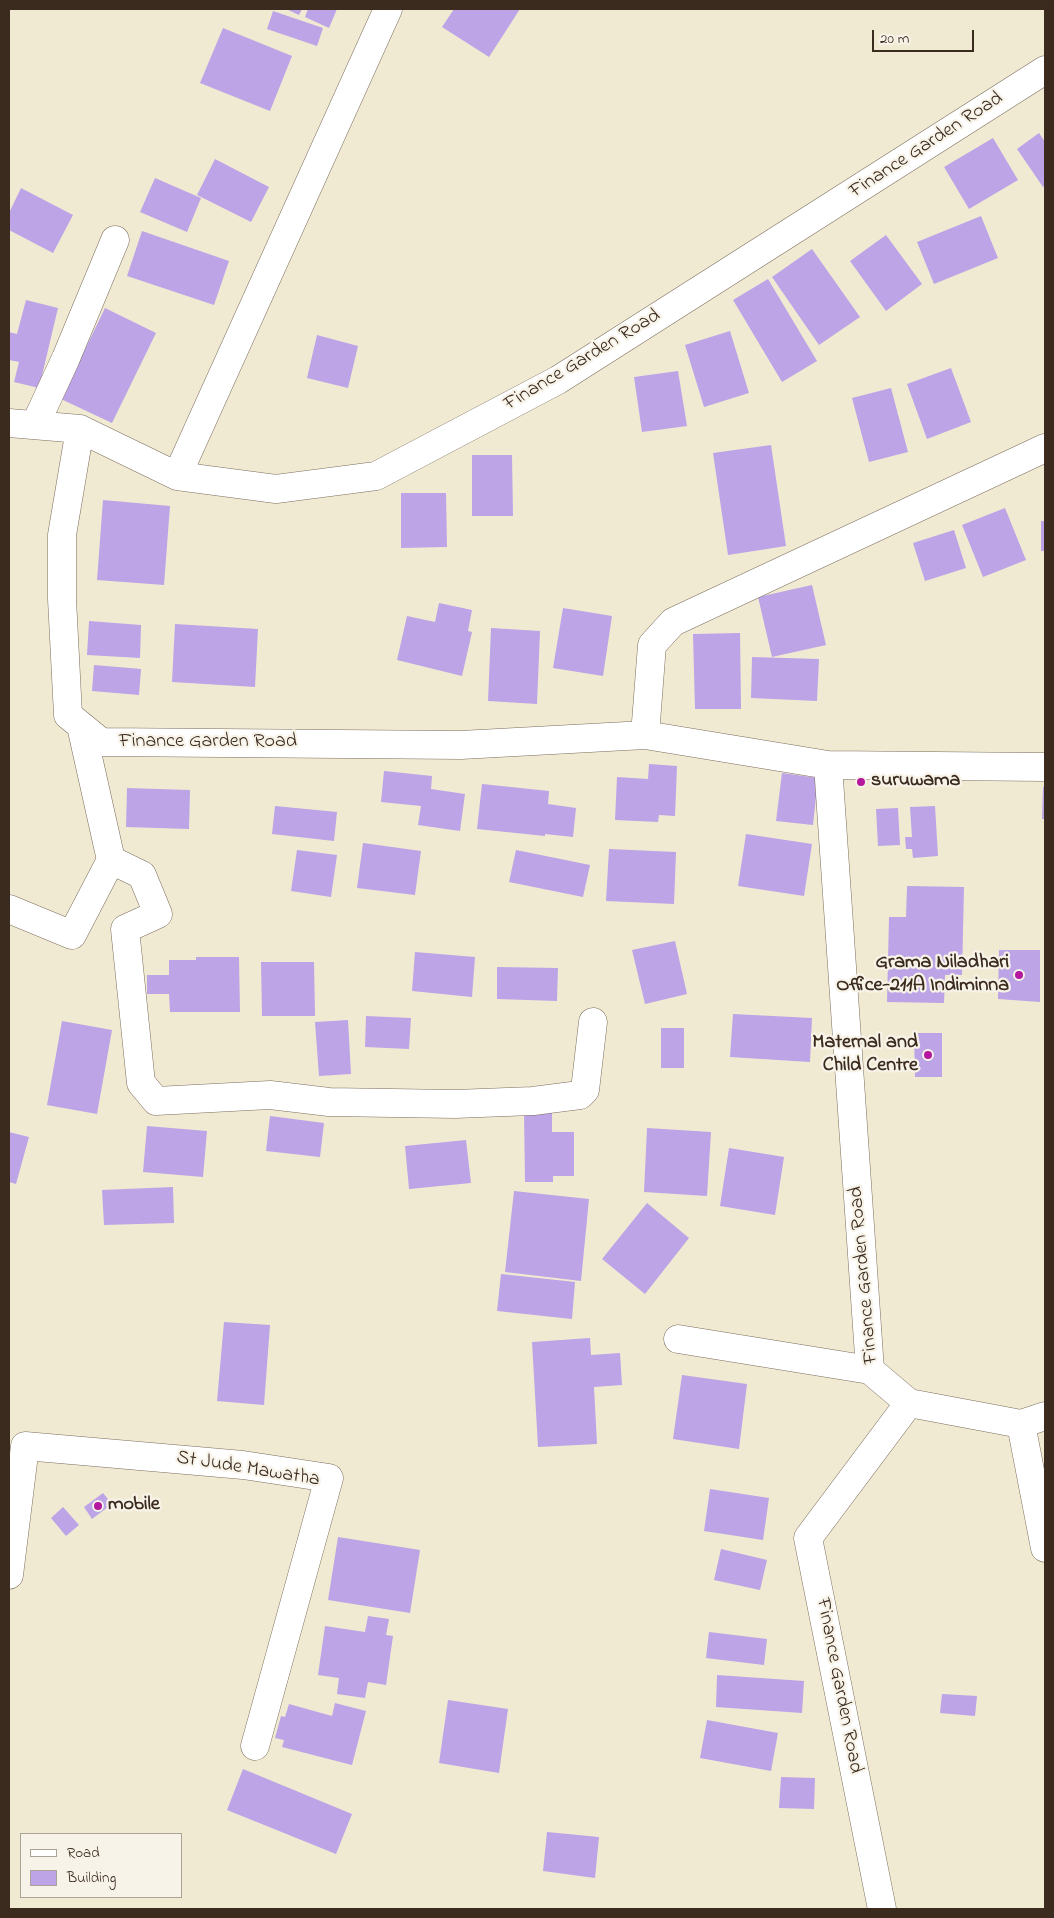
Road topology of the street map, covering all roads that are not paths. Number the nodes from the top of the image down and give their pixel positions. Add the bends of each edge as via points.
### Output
1 (388, 9) edge
2 (1045, 70) edge
3 (115, 240) dead end
4 (22, 424) edge
5 (80, 428) junction
6 (1045, 448) edge
7 (177, 476) junction
8 (81, 726) junction
9 (645, 735) junction
10 (828, 765) junction
11 (1045, 767) edge
12 (111, 860) junction
13 (9, 909) edge
14 (593, 1022) dead end
15 (678, 1338) dead end
16 (870, 1370) junction
17 (909, 1403) junction
18 (1033, 1420) edge
19 (1045, 1548) edge
20 (9, 1575) edge
21 (255, 1746) dead end
22 (882, 1909) edge

1 - 7 street
2 - 7 street, Finance Garden Road via 558,380 376,476 276,489
3 - 4 street via 66,358
4 - 5 street, Finance Garden Road
5 - 7 street, Finance Garden Road
5 - 8 street, Finance Garden Road via 62,535 62,562 68,715
6 - 9 street via 673,622 652,645
8 - 9 street, Finance Garden Road via 101,742 461,744
8 - 12 street
9 - 10 street, Finance Garden Road
10 - 11 street, Finance Garden Road
10 - 16 street, Finance Garden Road
12 - 13 street via 72,935
12 - 14 street via 142,875 158,914 125,929 141,1083 156,1101 270,1095 330,1102 455,1104 533,1101 580,1095 585,1090
15 - 16 street
16 - 17 street, Finance Garden Road
17 - 18 street
17 - 22 street, Finance Garden Road via 808,1538
18 - 19 street
20 - 21 street, St Jude Mawatha via 25,1446 243,1465 329,1478

